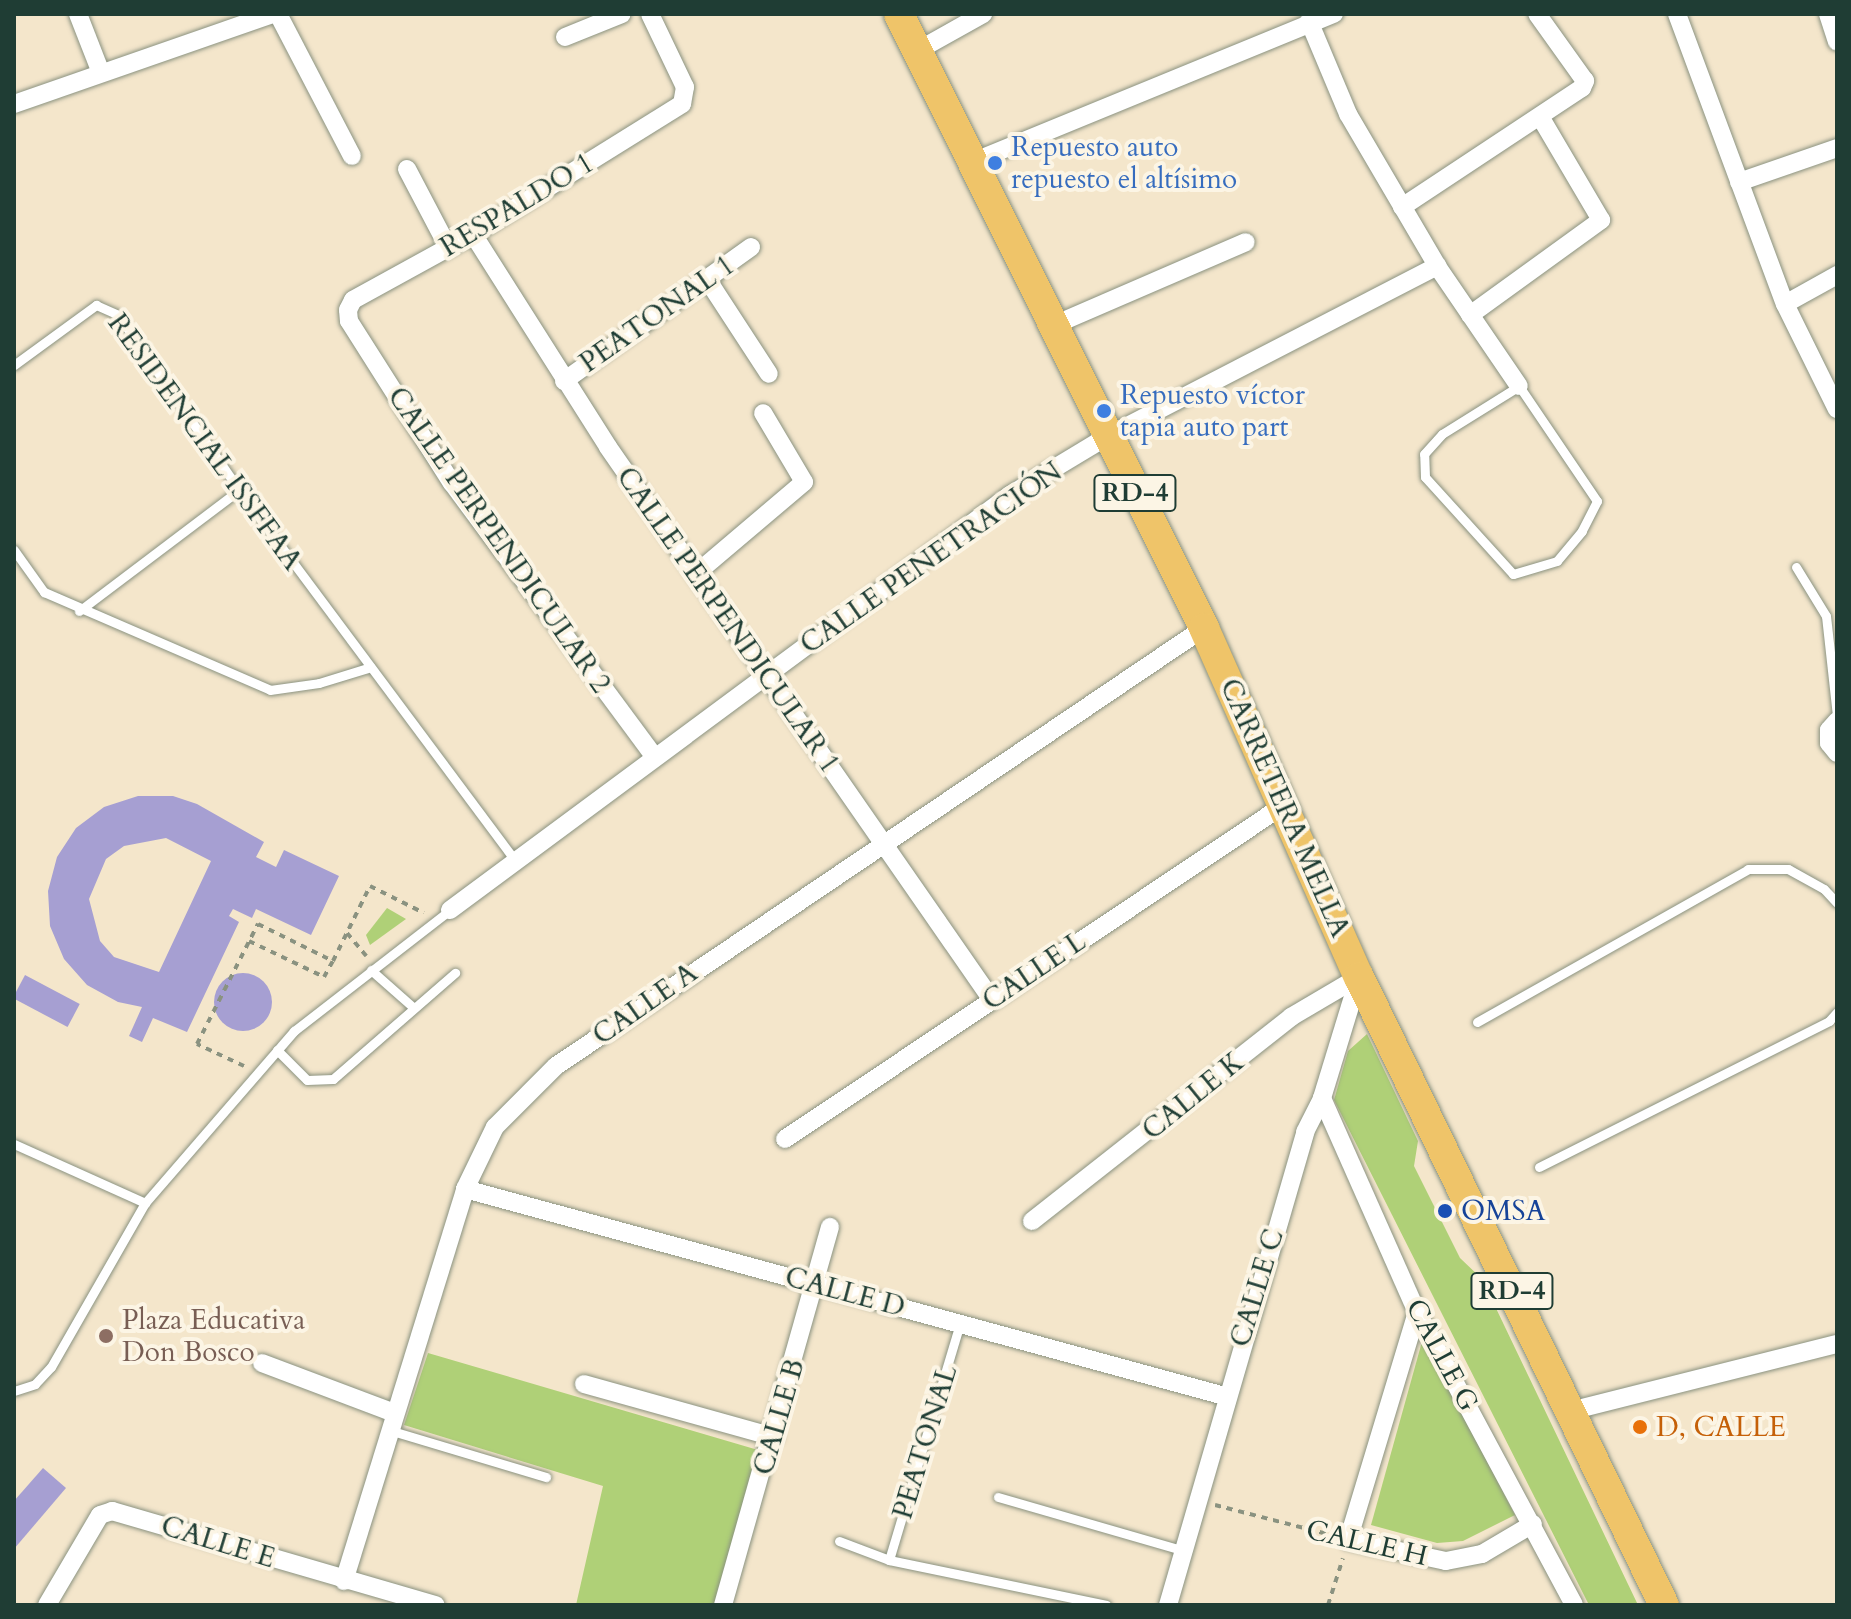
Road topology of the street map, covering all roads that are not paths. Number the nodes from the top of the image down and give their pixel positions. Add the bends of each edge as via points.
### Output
1 (78, 14) edge
2 (276, 14) edge
3 (622, 14) edge
4 (650, 14) edge
5 (899, 14) edge
6 (983, 14) edge
7 (1334, 14) edge
8 (1537, 14) edge
9 (1677, 14) edge
10 (1828, 14) edge
11 (1309, 21) junction
12 (565, 37) dead end
13 (1837, 42) edge
14 (917, 51) junction
15 (101, 73) junction
16 (14, 104) edge
17 (1541, 118) junction
18 (1837, 148) edge
19 (352, 156) dead end
20 (975, 161) junction
21 (407, 169) dead end
22 (1739, 182) junction
23 (1402, 207) junction
24 (473, 234) junction
25 (1246, 242) dead end
26 (448, 247) junction
27 (751, 247) dead end
28 (1437, 266) junction
29 (1837, 275) edge
30 (707, 279) junction
31 (1785, 304) junction
32 (1470, 315) junction
33 (349, 321) joint
34 (1052, 326) junction
35 (14, 365) edge
36 (769, 374) dead end
37 (564, 381) junction
38 (1519, 386) junction
39 (1837, 409) edge
40 (763, 413) dead end
41 (1106, 437) junction
42 (239, 490) junction
43 (14, 550) edge
44 (1796, 567) dead end
45 (698, 572) junction
46 (79, 611) junction
47 (1204, 628) junction
48 (371, 667) junction
49 (769, 674) junction
50 (1834, 722) edge
51 (1837, 753) edge
52 (654, 756) junction
53 (1284, 805) junction
54 (881, 844) junction
55 (516, 861) junction
56 (1837, 903) edge
57 (444, 915) joint
58 (373, 969) junction
59 (455, 973) dead end
60 (1359, 977) junction
61 (992, 1000) junction
62 (414, 1008) junction
63 (1837, 1012) edge
64 (1477, 1022) dead end
65 (277, 1050) junction
66 (1322, 1098) junction
67 (785, 1139) dead end
68 (14, 1144) edge
69 (1539, 1167) dead end
70 (465, 1189) junction
71 (145, 1203) junction
72 (1032, 1221) dead end
73 (830, 1227) dead end
74 (816, 1284) junction
75 (1417, 1312) junction
76 (960, 1324) junction
77 (1837, 1344) edge
78 (262, 1363) dead end
79 (584, 1384) dead end
80 (14, 1391) edge
81 (1225, 1396) junction
82 (1570, 1411) junction
83 (391, 1421) junction
84 (774, 1437) junction
85 (546, 1477) dead end
86 (998, 1497) dead end
87 (1533, 1524) junction
88 (839, 1541) dead end
89 (1182, 1550) junction
90 (889, 1560) junction
91 (344, 1581) junction
92 (47, 1605) edge
93 (436, 1605) edge
94 (723, 1605) edge
95 (1106, 1605) edge
96 (1168, 1605) edge
97 (1574, 1605) edge
98 (1664, 1605) edge

1 - 15 street
2 - 15 street
2 - 19 street
3 - 12 street
4 - 24 street, RESPALDO 1 via 685,87 682,104
5 - 14 main road, CARRETERA MELLA / RD-4
6 - 14 street
7 - 11 street
8 - 17 street via 1585,81
9 - 22 street
10 - 13 street
11 - 20 street
11 - 23 street via 1348,114
14 - 20 main road, CARRETERA MELLA / RD-4
15 - 16 street
17 - 23 street
17 - 32 street via 1601,220
18 - 22 street
20 - 34 main road, CARRETERA MELLA / RD-4
21 - 26 street
22 - 31 street
23 - 28 street
24 - 26 street, RESPALDO 1
24 - 37 street, CALLE PERPENDICULAR 1
25 - 34 street
26 - 33 street, RESPALDO 1 via 353,300
27 - 30 street, PEATONAL 1
28 - 32 street
28 - 41 street, CALLE PENETRACIÓN
29 - 31 street
30 - 36 street
30 - 37 street, PEATONAL 1
31 - 39 street
32 - 38 street
33 - 52 street, CALLE PERPENDICULAR 2 via 452,483
34 - 41 main road, CARRETERA MELLA / RD-4
35 - 42 lane, RESIDENCIAL ISSFFAA via 96,305 108,308 118,315
37 - 45 street, CALLE PERPENDICULAR 1
38 - 38 lane via 1442,434 1424,454 1425,477 1513,574 1557,561 1582,531 1597,501
40 - 45 street via 804,477 802,487
41 - 47 main road, CARRETERA MELLA / RD-4
41 - 49 street, CALLE PENETRACIÓN via 1010,495
42 - 46 lane
42 - 48 lane, RESIDENCIAL ISSFFAA
43 - 46 lane via 44,592
44 - 50 lane via 1826,616
45 - 49 street, CALLE PERPENDICULAR 1
46 - 48 lane via 270,690 319,683
47 - 53 main road, CARRETERA MELLA / RD-4
47 - 54 street, CALLE A
48 - 55 lane, RESIDENCIAL ISSFFAA
49 - 52 street, CALLE PENETRACIÓN
49 - 54 street, CALLE PERPENDICULAR 1
50 - 51 street via 1829,743
52 - 55 street, CALLE PENETRACIÓN
53 - 60 main road, CARRETERA MELLA / RD-4
53 - 61 street, CALLE L
54 - 61 street, CALLE PERPENDICULAR 1
54 - 70 street, CALLE A via 556,1066 495,1127
55 - 57 street, CALLE PENETRACIÓN
56 - 64 lane via 1824,889 1788,869 1748,869
57 - 58 lane
58 - 62 lane
58 - 65 lane
59 - 62 lane
60 - 66 street, CALLE C
60 - 72 street, CALLE K via 1291,1017
60 - 82 main road, CARRETERA MELLA / RD-4
61 - 67 street, CALLE L
62 - 65 lane via 333,1079 307,1080
63 - 69 lane via 1829,1021
65 - 71 lane
66 - 75 street, CALLE G
66 - 81 street, CALLE C via 1305,1132
68 - 71 lane
70 - 74 street, CALLE D
70 - 83 street, CALLE A
71 - 80 lane via 51,1367 35,1384
73 - 74 street, CALLE B
74 - 76 street, CALLE D
74 - 84 street, CALLE B
75 - 87 street, CALLE G
75 - 87 street, CALLE H via 1348,1540 1446,1561 1482,1554
76 - 81 street, CALLE D
76 - 90 lane, PEATONAL
77 - 82 street
78 - 83 street
79 - 84 street
81 - 89 street, CALLE C
82 - 98 main road, CARRETERA MELLA / RD-4
83 - 85 lane
83 - 91 street, CALLE A
84 - 94 street, CALLE B
86 - 89 lane
87 - 97 street, CALLE G
88 - 90 lane
89 - 96 street, CALLE C
90 - 95 lane
91 - 92 street, CALLE E via 112,1511 100,1515
91 - 93 street, CALLE E

